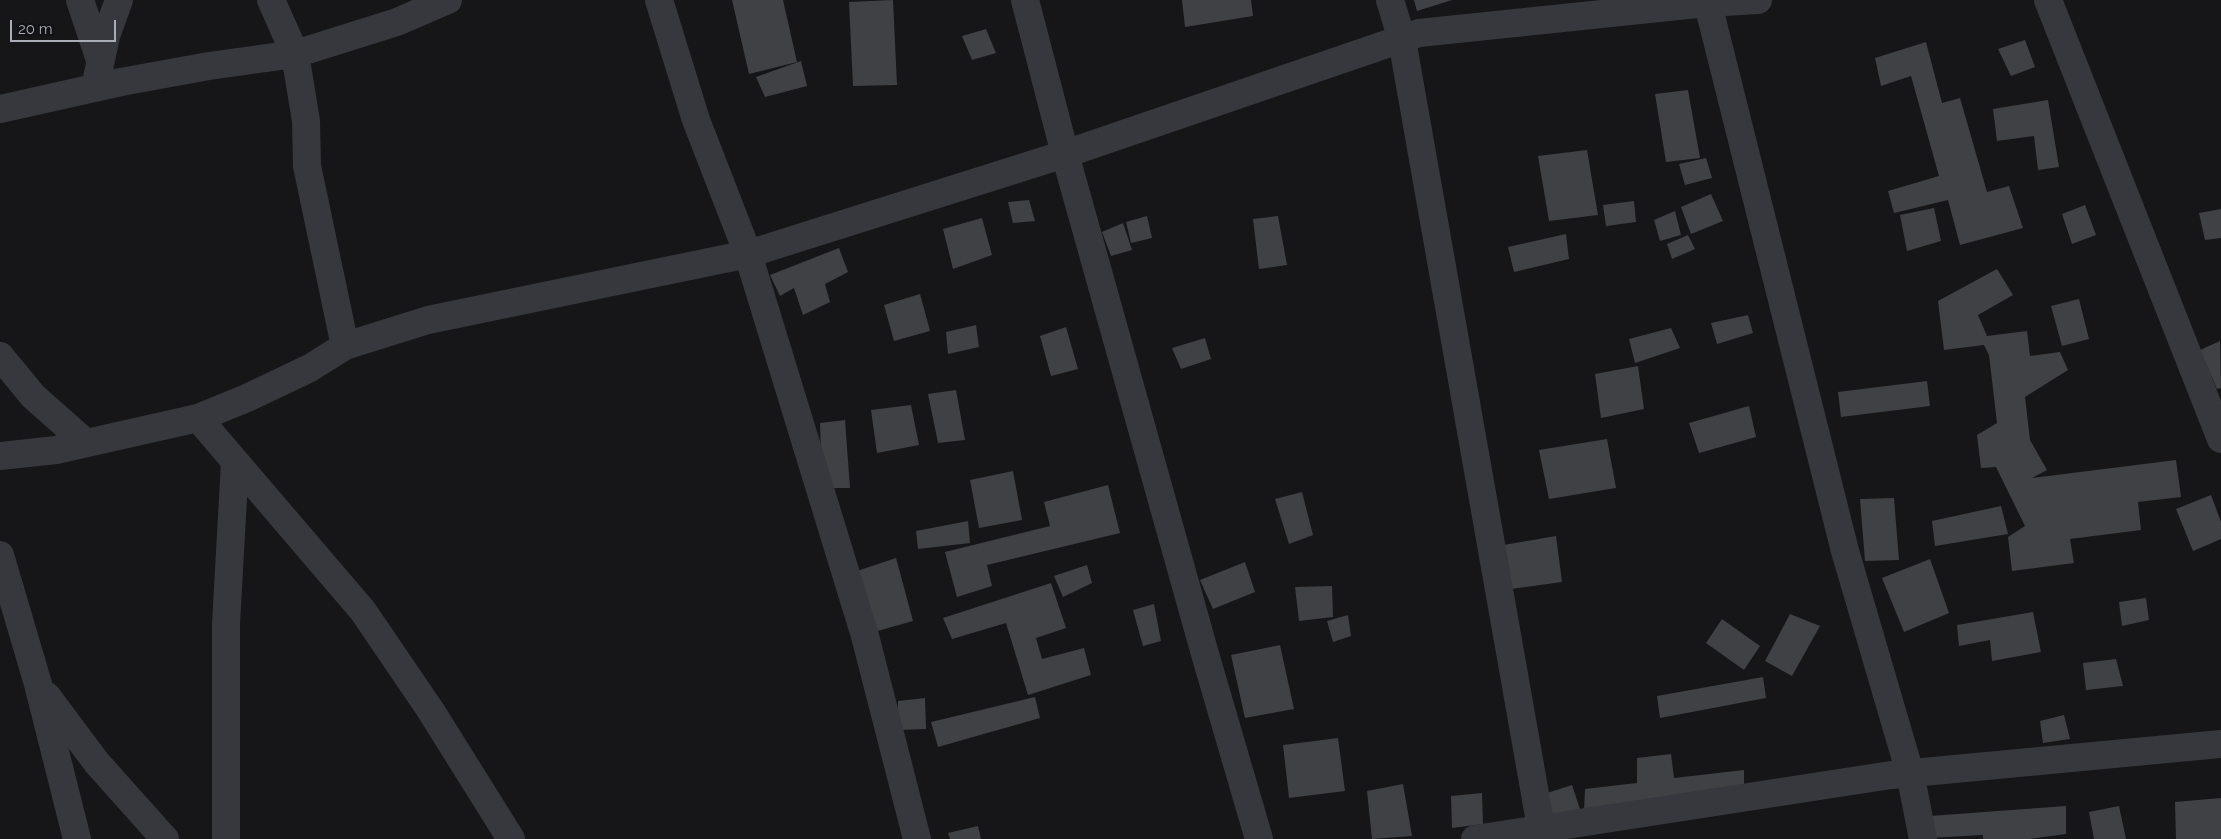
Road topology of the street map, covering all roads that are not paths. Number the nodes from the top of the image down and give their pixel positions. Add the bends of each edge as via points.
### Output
1 (80, 0) edge
2 (119, 0) edge
3 (271, 0) edge
4 (448, 0) edge
5 (659, 0) edge
6 (1025, 0) edge
7 (1390, 0) edge
8 (1758, 0) edge
9 (2048, 0) edge
10 (1707, 2) edge
11 (1402, 40) junction
12 (295, 54) junction
13 (100, 60) junction
14 (95, 88) junction
15 (0, 109) edge
16 (1065, 154) junction
17 (748, 254) junction
18 (345, 346) junction
19 (0, 356) edge
20 (198, 418) junction
21 (2220, 435) edge
22 (86, 443) junction
23 (0, 456) edge
24 (235, 462) junction
25 (0, 555) edge
26 (38, 684) junction
27 (2221, 744) edge
28 (1910, 773) junction
29 (1542, 834) edge
30 (77, 839) edge
31 (165, 839) edge
32 (226, 839) edge
33 (511, 839) edge
34 (918, 839) edge
35 (1259, 839) edge
36 (1475, 839) edge
37 (1923, 839) edge

1 - 13 street
2 - 13 street
3 - 12 street
4 - 12 street via 397,22
5 - 17 street via 696,120
6 - 16 street
7 - 11 street
8 - 10 street
9 - 21 street
10 - 11 street via 1419,33
10 - 28 street via 1845,551
11 - 16 street
11 - 29 street
12 - 14 street via 209,66
12 - 18 street via 306,122 307,166
13 - 14 street
14 - 15 street
16 - 17 street
16 - 35 street
17 - 18 street via 428,320
17 - 34 street via 865,636
18 - 20 street via 310,368
19 - 22 street via 33,396
20 - 22 street
20 - 24 street
22 - 23 street
24 - 32 street via 226,624
24 - 33 street via 363,611 431,711
25 - 26 street
26 - 30 street
26 - 31 street via 97,763
27 - 28 street
28 - 29 street
28 - 37 street
29 - 36 street

